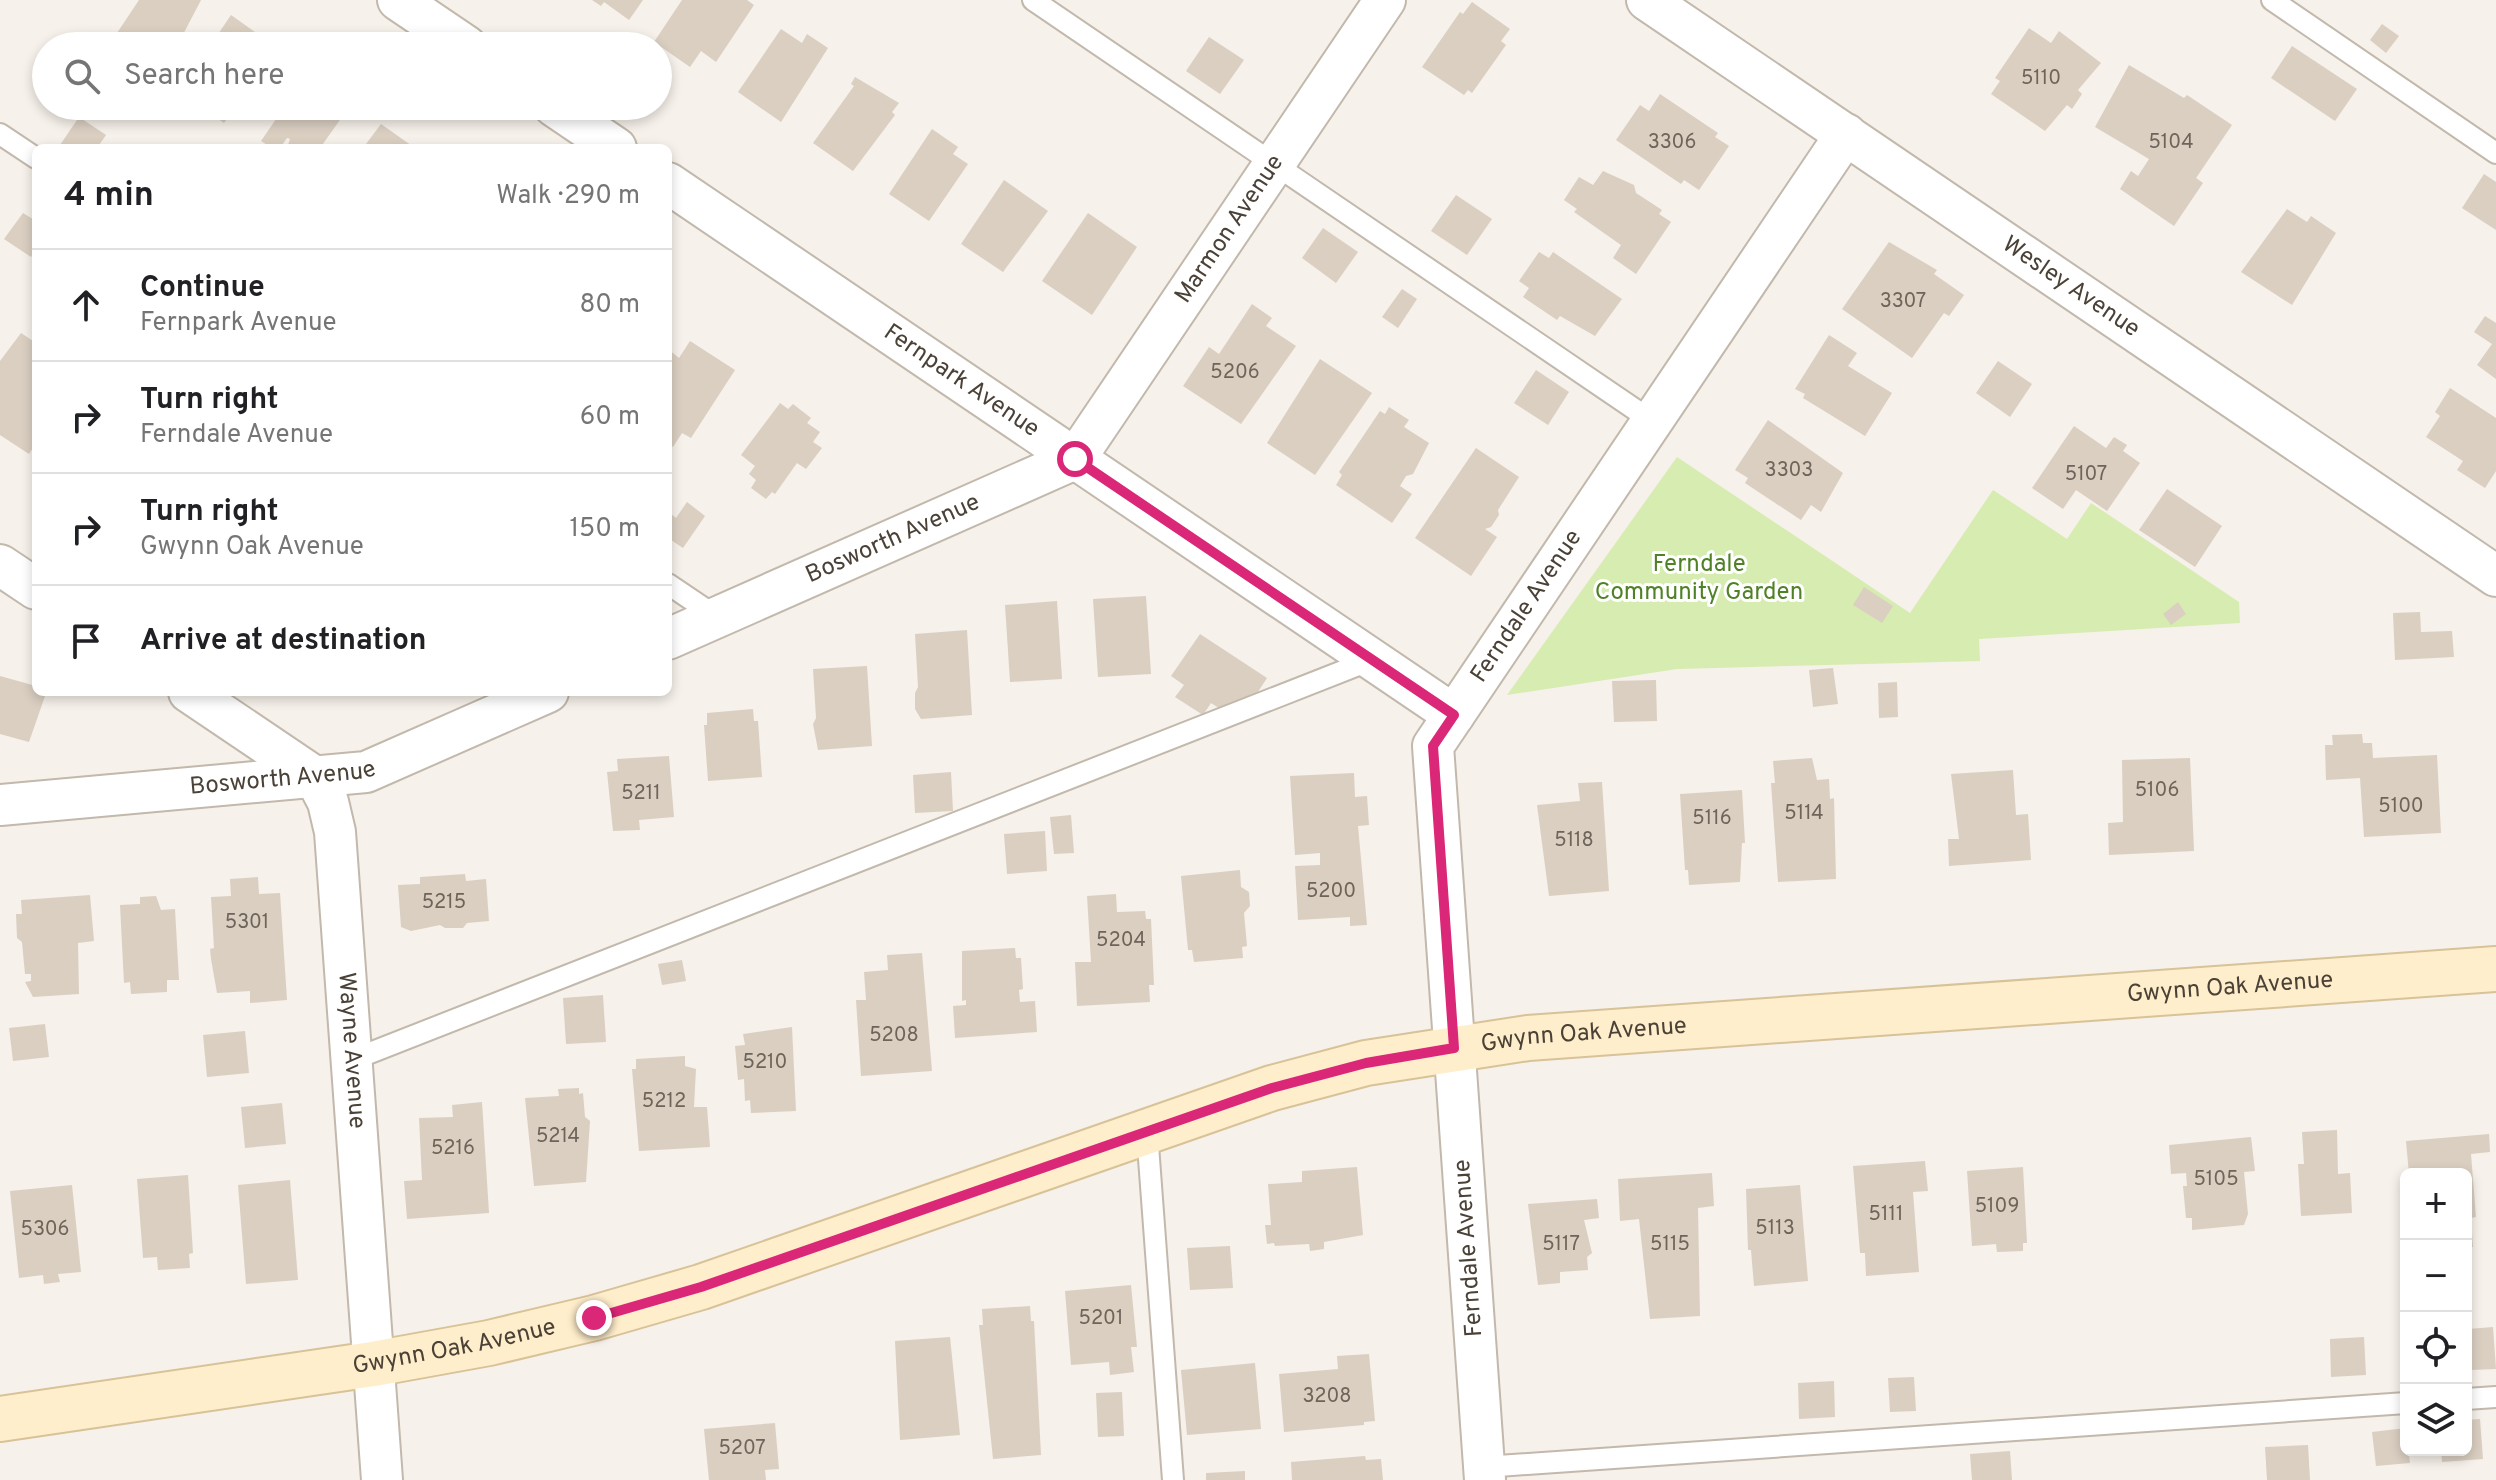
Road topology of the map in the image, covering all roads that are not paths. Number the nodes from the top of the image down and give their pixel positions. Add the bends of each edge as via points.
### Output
1 (398, 0) edge
2 (1033, 0) edge
3 (1385, 0) edge
4 (1647, 0) edge
5 (2272, 0) edge
6 (445, 32) edge
7 (575, 120) edge
8 (0, 134) edge
9 (1846, 134) junction
10 (610, 144) edge
11 (2496, 153) edge
12 (32, 155) edge
13 (1274, 164) junction
14 (672, 186) edge
15 (1652, 421) junction
16 (1075, 459) junction
17 (0, 565) edge
18 (2496, 576) edge
19 (32, 586) edge
20 (672, 587) edge
21 (717, 617) junction
22 (672, 637) edge
23 (1371, 660) junction
24 (195, 696) edge
25 (539, 696) edge
26 (1454, 715) junction
27 (315, 777) junction
28 (0, 805) edge
29 (2496, 969) edge
30 (1454, 1048) junction
31 (352, 1060) junction
32 (1147, 1132) junction
33 (373, 1364) junction
34 (2496, 1397) edge
35 (2472, 1399) edge
36 (2400, 1403) edge
37 (0, 1419) edge
38 (1485, 1473) edge
39 (382, 1480) edge
40 (1173, 1480) edge

1 - 6 street
2 - 13 lane
3 - 13 street, Marmon Avenue
4 - 9 street, Wesley Avenue
5 - 11 lane
7 - 10 street
8 - 12 lane
9 - 15 street, Ferndale Avenue
9 - 18 street, Wesley Avenue
13 - 15 lane
13 - 16 street, Marmon Avenue
14 - 16 street, Fernpark Avenue
15 - 26 street, Ferndale Avenue
16 - 21 street, Bosworth Avenue
16 - 23 street, Fernpark Avenue
17 - 19 street
20 - 21 lane
21 - 22 street, Bosworth Avenue
23 - 26 street, Fernpark Avenue
23 - 31 lane
24 - 27 street
25 - 27 street, Bosworth Avenue via 366,772
26 - 30 street, Ferndale Avenue via 1433,746
27 - 28 street, Bosworth Avenue
27 - 31 street, Wayne Avenue via 335,832
29 - 30 main road, Gwynn Oak Avenue via 1528,1038
30 - 32 main road, Gwynn Oak Avenue via 1366,1063 1272,1088
30 - 38 street, Ferndale Avenue
31 - 33 street, Wayne Avenue
32 - 33 main road, Gwynn Oak Avenue via 701,1287 489,1343
32 - 40 lane
33 - 37 main road, Gwynn Oak Avenue
33 - 39 street, Wayne Avenue
34 - 35 lane
36 - 38 lane

